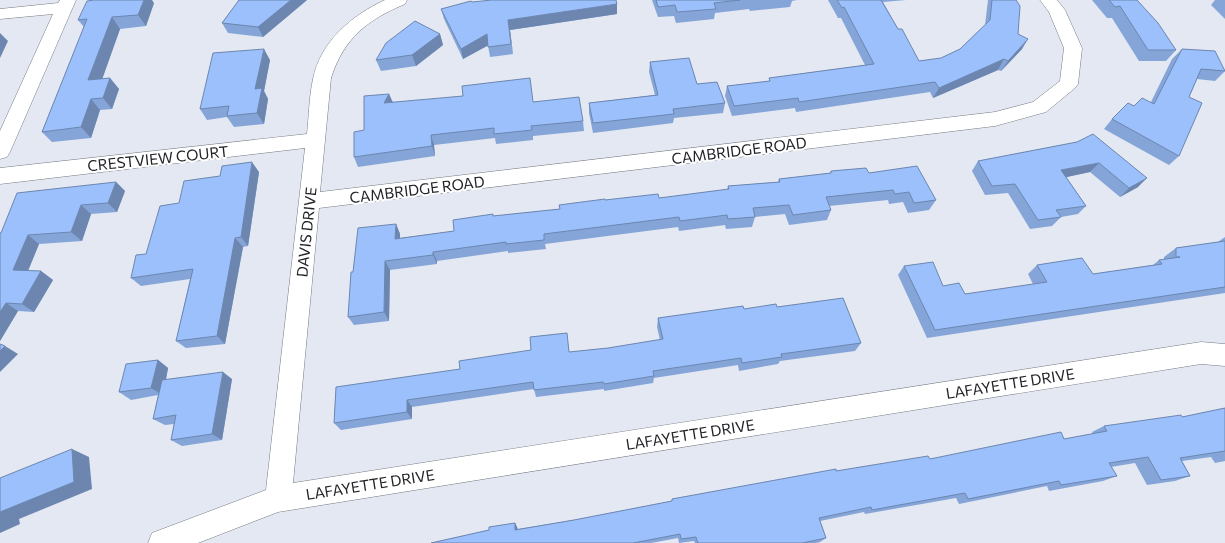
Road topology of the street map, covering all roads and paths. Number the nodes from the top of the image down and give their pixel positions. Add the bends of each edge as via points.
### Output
1 (399, 0) edge
2 (1048, 0) edge
3 (66, 4) edge
4 (0, 14) edge
5 (315, 140) junction
6 (0, 152) edge
7 (0, 176) edge
8 (310, 201) junction
9 (1225, 355) edge
10 (278, 499) junction
11 (162, 543) edge

1 - 5 street, DAVIS DRIVE via 372,13 349,32 332,52 322,78
2 - 8 street, CAMBRIDGE ROAD via 1057,10 1073,48 1069,84 1039,107 995,119
3 - 4 street
3 - 6 street
5 - 7 street, CRESTVIEW COURT
5 - 8 street, DAVIS DRIVE
8 - 10 street, DAVIS DRIVE
9 - 10 street, LAFAYETTE DRIVE via 1201,353
10 - 11 street, LAFAYETTE DRIVE

